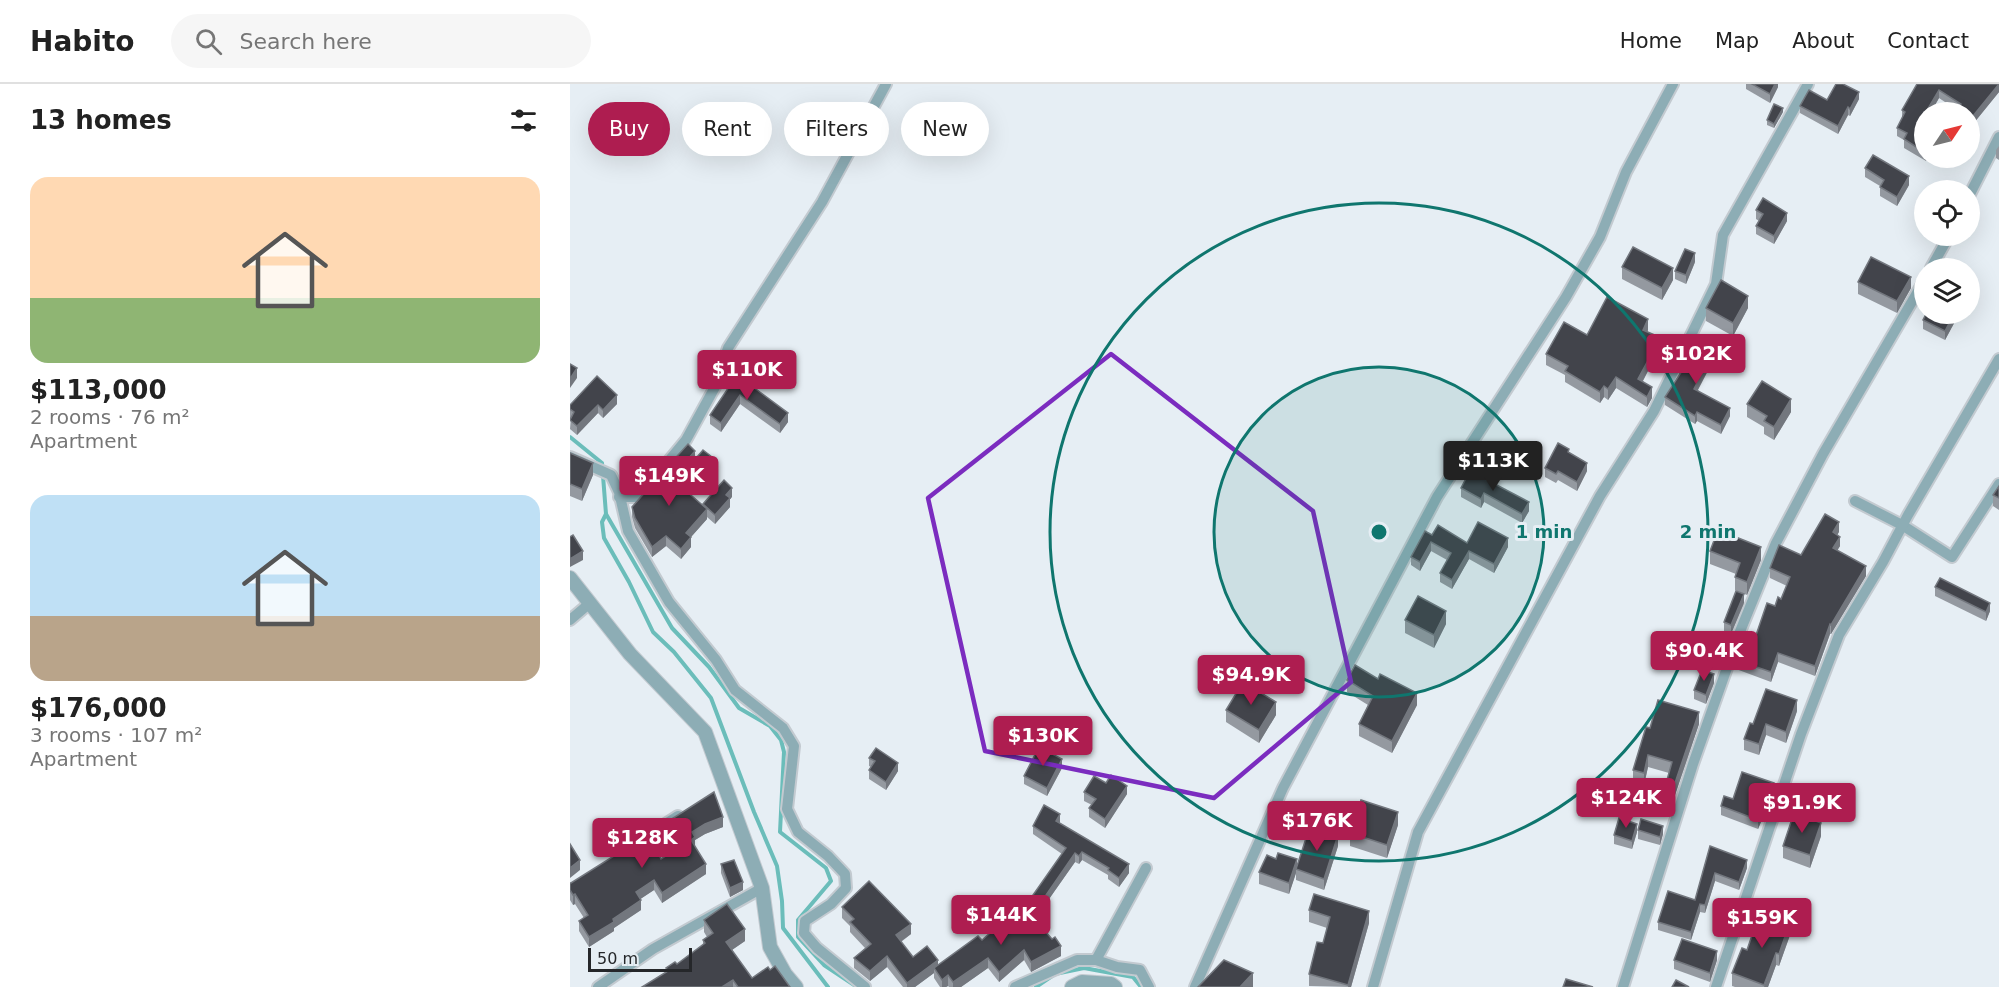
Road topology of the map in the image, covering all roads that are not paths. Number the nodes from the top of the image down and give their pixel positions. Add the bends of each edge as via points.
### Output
1 (886, 84) edge
2 (1673, 84) edge
3 (1808, 84) edge
4 (1999, 137) edge
5 (1977, 180) edge
6 (1914, 298) edge
7 (1999, 359) edge
8 (570, 457) edge
9 (1999, 484) edge
10 (619, 497) junction
11 (1855, 501) dead end
12 (1902, 525) junction
13 (570, 578) edge
14 (590, 603) junction
15 (570, 620) edge
16 (687, 810) edge
17 (628, 848) edge
18 (1146, 867) dead end
19 (762, 888) junction
20 (1096, 960) junction
21 (598, 987) edge
22 (796, 987) edge
23 (865, 987) edge
24 (1015, 987) edge
25 (1072, 987) edge
26 (1115, 987) edge
27 (1149, 987) edge
28 (1195, 987) edge
29 (1373, 987) edge
30 (1623, 987) edge
31 (1716, 987) edge

1 - 10 street via 822,202 728,348 715,387 686,440 639,497
2 - 28 street via 1572,287 1437,497 1399,568 1283,788
3 - 29 street via 1723,235 1716,284 1654,411 1600,496 1418,832
4 - 5 street
6 - 30 street via 1776,543 1697,753
7 - 12 street
8 - 10 street via 611,475
9 - 12 street via 1952,557
10 - 23 street via 628,531 669,602 735,690 783,728 794,746 787,809 798,832 845,874 846,888 831,904 805,921 804,933
11 - 12 street
12 - 31 street via 1839,634
13 - 14 street
14 - 15 street
14 - 19 street via 630,654 705,732 721,788
16 - 17 street
18 - 20 street
19 - 21 street via 653,949
19 - 22 street via 770,947
20 - 24 street via 1077,960
20 - 27 street via 1140,970
25 - 26 street via 1082,982

